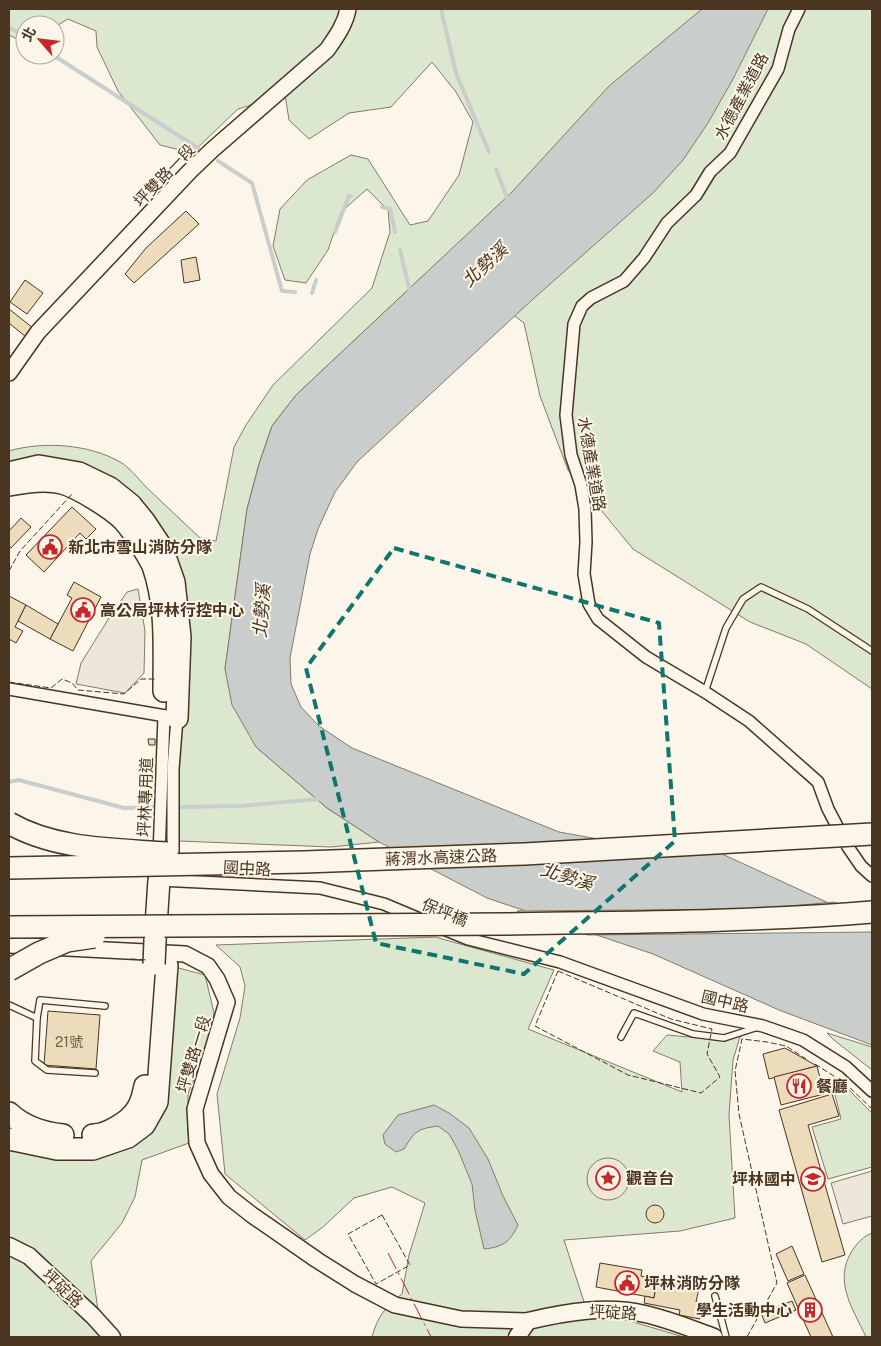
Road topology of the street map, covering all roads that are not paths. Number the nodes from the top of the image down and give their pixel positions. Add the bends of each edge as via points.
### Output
1 (348, 9) edge
2 (799, 9) edge
3 (9, 373) edge
4 (9, 473) edge
5 (9, 486) edge
6 (872, 651) edge
7 (9, 689) edge
8 (705, 692) junction
9 (170, 717) junction
10 (168, 768) junction
11 (9, 823) edge
12 (872, 834) edge
13 (304, 862) junction
14 (9, 868) edge
15 (872, 876) edge
16 (165, 880) junction
17 (320, 888) joint
18 (872, 912) edge
19 (9, 927) edge
20 (207, 928) junction
21 (9, 945) edge
22 (560, 962) joint
23 (160, 964) junction
24 (9, 970) edge
25 (9, 1005) edge
26 (105, 1006) dead end
27 (38, 1018) junction
28 (763, 1026) junction
29 (621, 1037) dead end
30 (95, 1073) dead end
31 (872, 1091) edge
32 (9, 1113) edge
33 (9, 1139) edge
34 (9, 1246) edge
35 (715, 1296) dead end
36 (528, 1321) junction
37 (112, 1337) edge
38 (517, 1337) edge
39 (714, 1337) edge
40 (726, 1337) edge

1 - 3 street, 坪雙路一段 via 339,33 327,50 190,171 38,332
2 - 8 street, 水德產業道路 via 789,30 778,69 730,153 710,172 696,195 667,223 624,281 582,306 574,324 566,415 571,455 581,485 584,509 584,574 589,604 598,618 646,657
4 - 9 highway via 39,466 80,473 110,488 131,506 153,534 162,548 174,582 180,637
5 - 9 highway via 24,482 60,482 90,496 124,520 152,565 164,616
6 - 8 lane via 808,609 761,587 743,599 726,628
7 - 9 street
8 - 15 street, 水德產業道路 via 749,721 818,782 828,810 848,847
9 - 10 street, 坪林專用道
10 - 16 street, 坪林專用道 via 173,843
10 - 16 street, 坪林專用道 via 159,844
11 - 13 highway, bridge via 35,836 60,843
12 - 13 highway, 蔣渭水高速公路, bridge via 525,854
13 - 14 highway, 蔣渭水高速公路, bridge
16 - 17 street, 國中路
16 - 23 highway
17 - 22 street, 保坪橋, bridge via 384,904 468,939
18 - 20 highway, bridge via 813,917 606,922
19 - 20 highway, bridge
20 - 24 highway, bridge via 104,935 68,941
21 - 36 street, 坪雙路一段 via 185,954 208,966 226,1002 195,1109 197,1143 228,1198 325,1264 395,1305 461,1319
22 - 28 street, 國中路 via 703,1014
23 - 32 highway via 148,1070 137,1111 101,1135 78,1136 36,1130
23 - 33 highway via 157,1102 144,1125 128,1138 93,1149 57,1149
25 - 27 lane
26 - 27 lane via 40,1000
27 - 30 lane via 35,1061 47,1070
28 - 29 lane via 724,1038 694,1034 634,1013
28 - 31 street, 國中路 via 803,1040 846,1067
34 - 37 main road, 坪碇路 via 29,1256
35 - 40 lane
36 - 38 main road
36 - 39 main road, 坪碇路 via 582,1310 614,1310 645,1314

